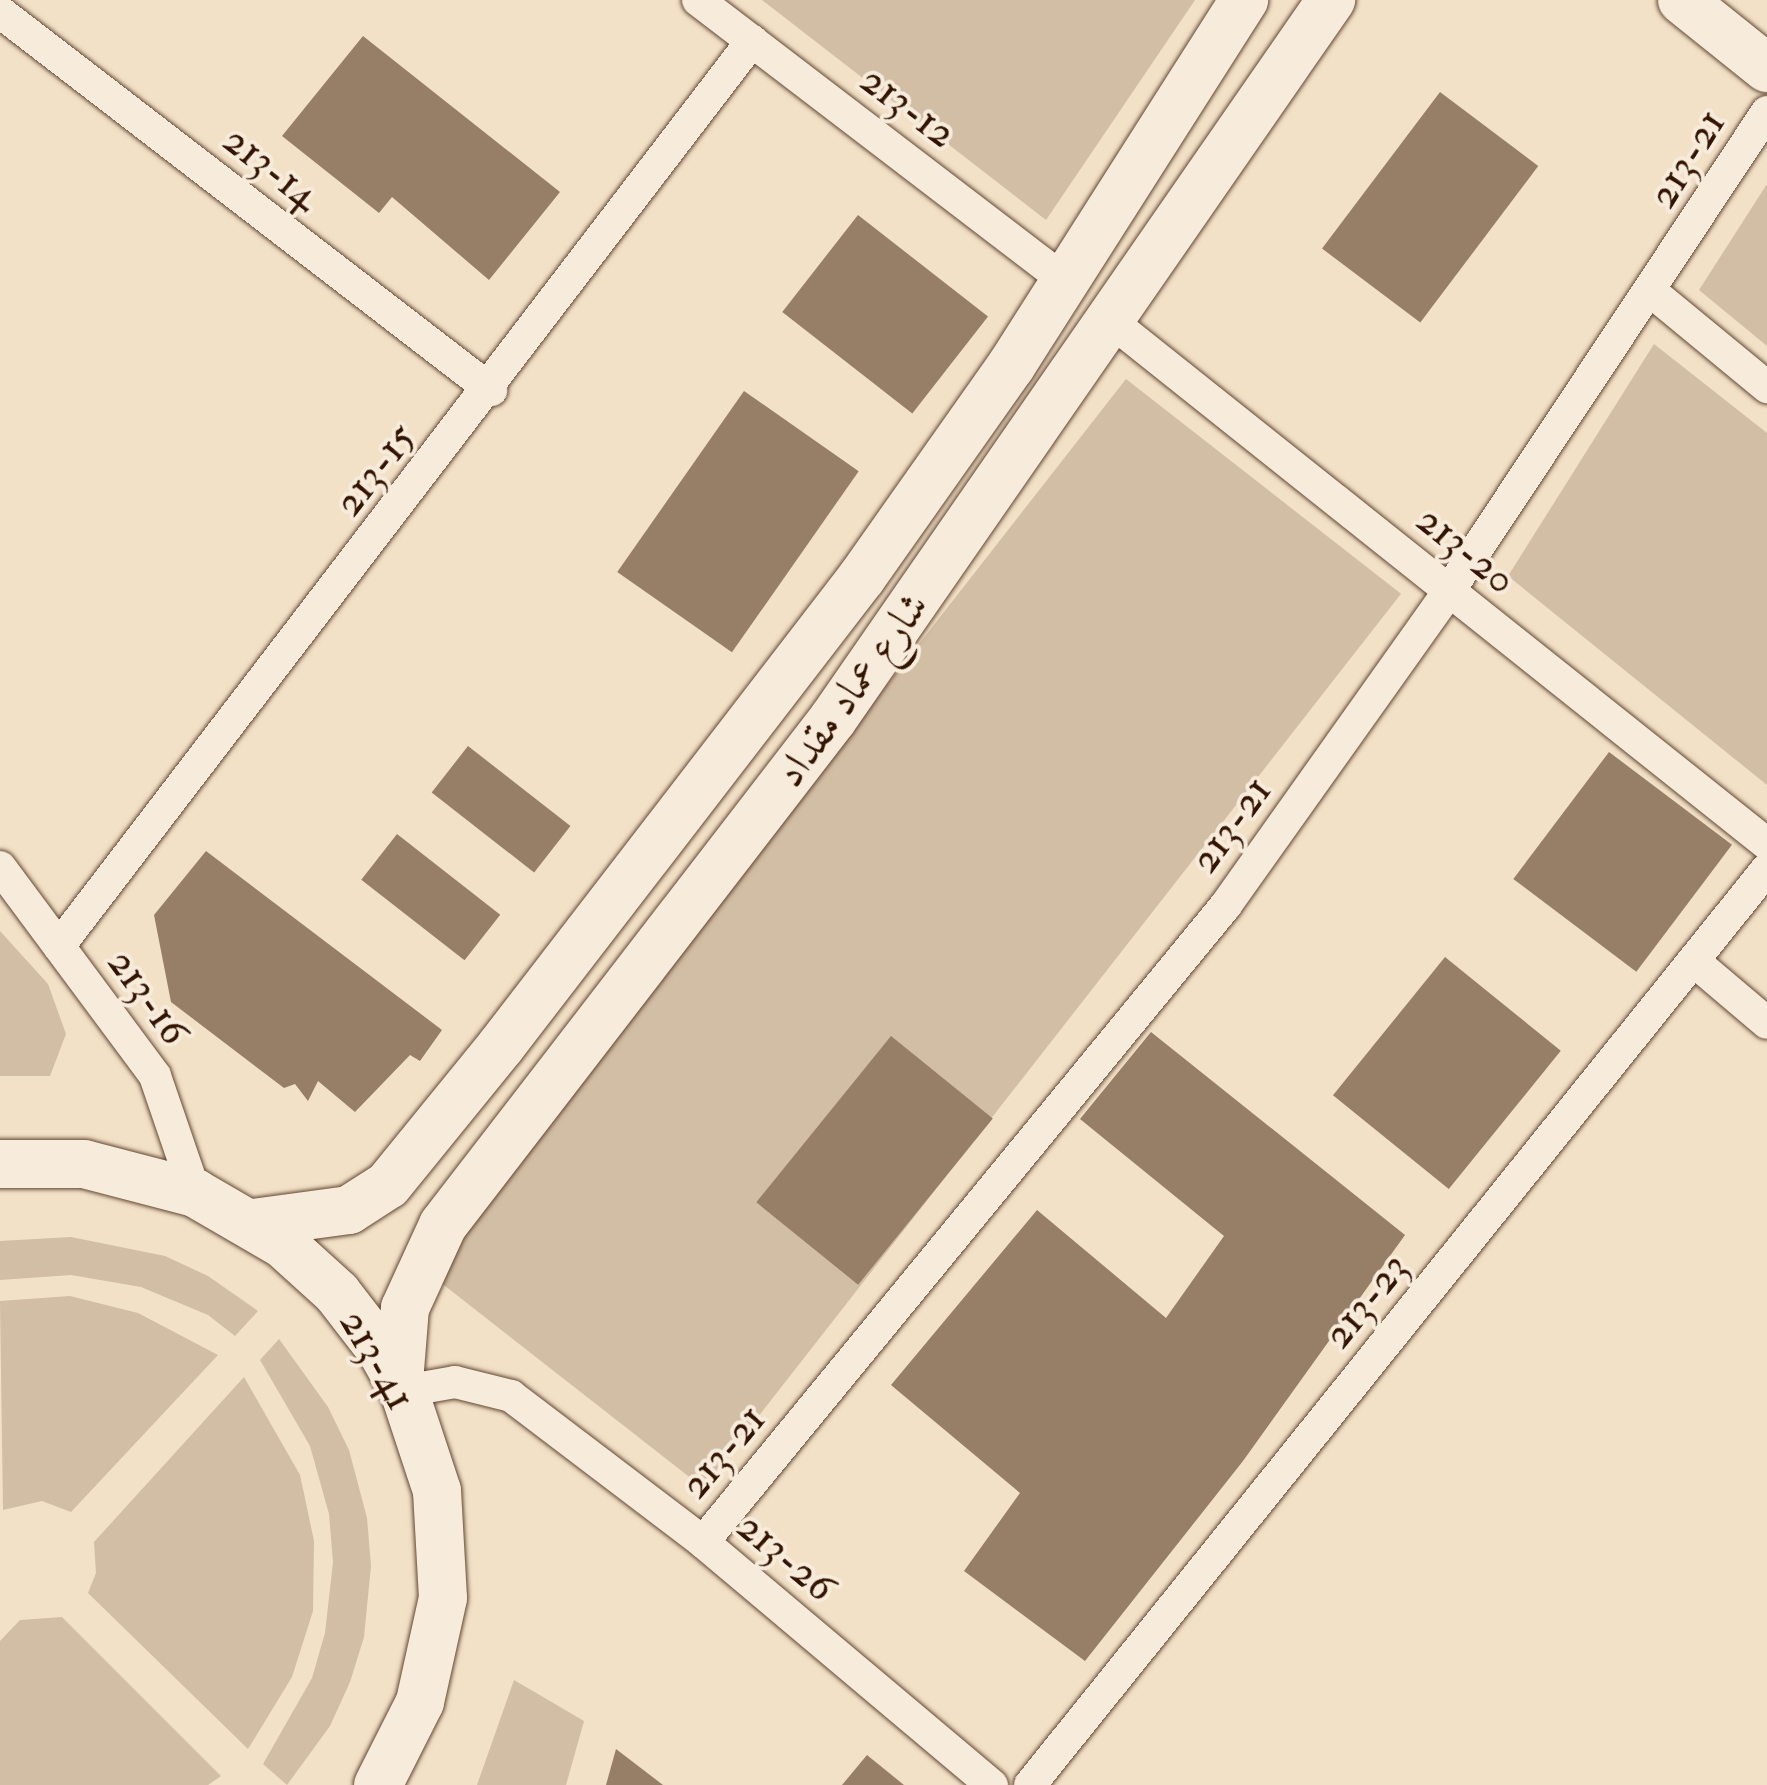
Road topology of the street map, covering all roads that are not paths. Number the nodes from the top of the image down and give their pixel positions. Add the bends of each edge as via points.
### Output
1 (698, 0) edge
2 (1244, 0) edge
3 (1331, 0) edge
4 (1682, 0) edge
5 (0, 12) edge
6 (752, 41) junction
7 (1767, 68) edge
8 (1767, 112) edge
9 (1066, 281) junction
10 (1652, 293) junction
11 (1112, 322) junction
12 (1767, 387) edge
13 (491, 390) junction
14 (1450, 591) junction
15 (1767, 844) edge
16 (0, 867) edge
17 (1767, 869) edge
18 (60, 946) junction
19 (1695, 962) junction
20 (1767, 1022) edge
21 (0, 1164) edge
22 (195, 1193) junction
23 (254, 1224) junction
24 (401, 1386) junction
25 (702, 1542) junction
26 (378, 1785) edge
27 (992, 1785) edge
28 (1030, 1785) edge

1 - 6 street, 213-12
2 - 9 street, شارع عماد مقداد
3 - 11 street, شارع عماد مقداد
4 - 7 street
5 - 13 street, 213-14
6 - 9 street, 213-12
6 - 13 street, 213-15
8 - 10 street, 213-21
9 - 23 street, شارع عماد مقداد via 778,692 388,1185 349,1210
10 - 12 street
10 - 14 street, 213-21
11 - 14 street, 213-20
11 - 24 street, شارع عماد مقداد via 834,719 443,1226 405,1308
13 - 18 street, 213-15
14 - 15 street, 213-20
14 - 25 street, 213-21 via 1226,905
16 - 18 street, 213-16
17 - 19 street, 213-23
18 - 22 street, 213-16 via 155,1076
19 - 20 street
19 - 28 street, 213-23
21 - 22 street, 213-41 via 84,1164
22 - 23 street, 213-41
23 - 24 street, 213-41 via 337,1293
24 - 25 street, 213-26 via 455,1382 511,1396
24 - 26 street, 213-41 via 437,1492 443,1598 420,1702
25 - 27 street, 213-26

